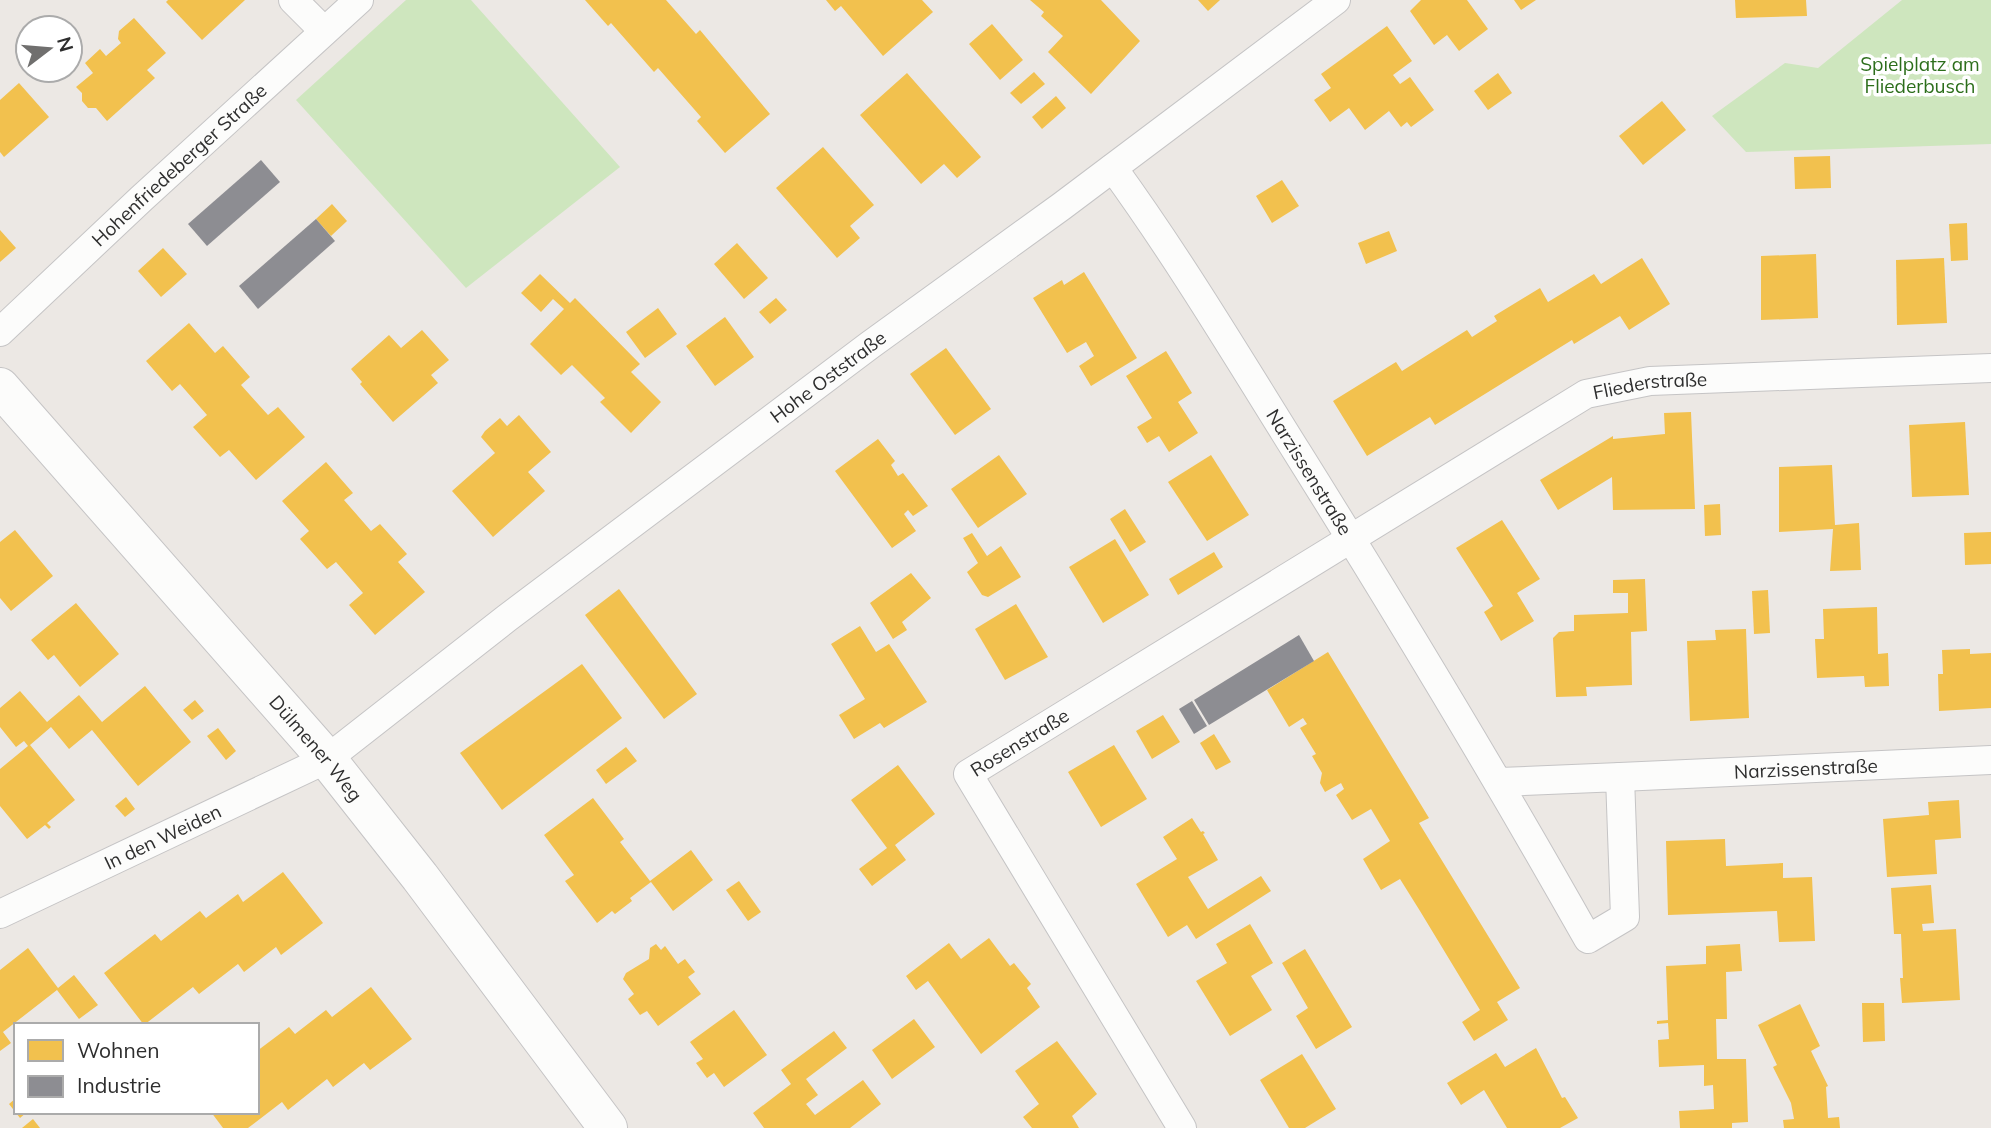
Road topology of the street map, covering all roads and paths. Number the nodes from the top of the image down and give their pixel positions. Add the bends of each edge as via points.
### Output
1 (293, 0) edge
2 (359, 0) edge
3 (1336, 0) edge
4 (324, 31) junction
5 (1113, 167) junction
6 (0, 332) edge
7 (1991, 368) edge
8 (0, 387) edge
9 (1352, 538) junction
10 (327, 759) junction
11 (1991, 760) edge
12 (1619, 777) junction
13 (1500, 782) junction
14 (0, 914) edge
15 (608, 1128) edge
16 (1182, 1128) edge

1 - 4 street
2 - 4 street, Hohenfriedeberger Straße
3 - 5 street, Hohe Oststraße
4 - 6 street, Hohenfriedeberger Straße
5 - 9 street, Narzissenstraße via 1158,229
5 - 10 street, Hohe Oststraße via 507,618
7 - 9 street, Fliederstraße via 1650,381 1586,394
8 - 10 street, Dülmener Weg
9 - 13 street, Narzissenstraße
9 - 16 street, Rosenstraße via 968,774
10 - 14 street, In den Weiden
10 - 15 street, Dülmener Weg
11 - 12 street, Narzissenstraße
12 - 13 street, Narzissenstraße
12 - 13 street, Narzissenstraße via 1625,917 1588,939

